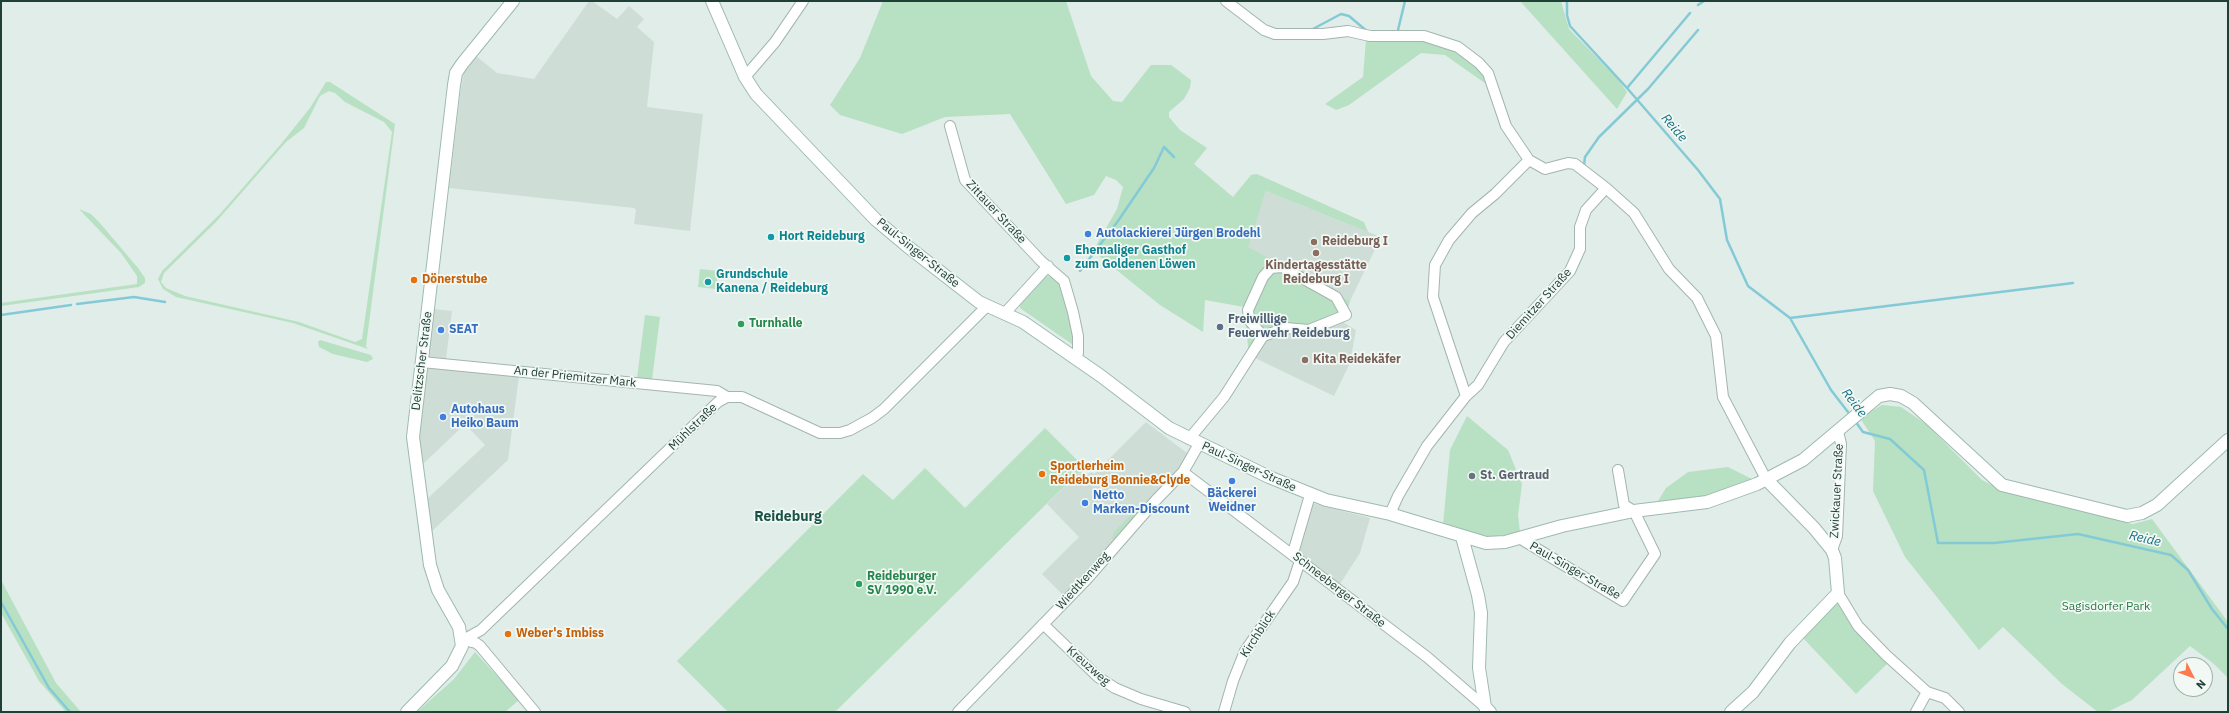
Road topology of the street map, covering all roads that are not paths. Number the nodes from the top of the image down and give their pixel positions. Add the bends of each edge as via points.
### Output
1 (514, 1) edge
2 (712, 1) edge
3 (803, 1) edge
4 (1226, 1) edge
5 (745, 77) junction
6 (950, 126) dead end
7 (1529, 160) junction
8 (1545, 169) junction
9 (1519, 170) junction
10 (1606, 188) junction
11 (1048, 266) junction
12 (987, 306) junction
13 (1005, 313) junction
14 (1263, 336) junction
15 (1075, 358) junction
16 (422, 362) junction
17 (727, 396) junction
18 (1466, 396) junction
19 (1846, 423) junction
20 (2228, 440) edge
21 (1194, 441) junction
22 (1618, 470) dead end
23 (1183, 472) junction
24 (1766, 479) junction
25 (1310, 495) junction
26 (1634, 511) junction
27 (1390, 514) junction
28 (1462, 537) junction
29 (1521, 539) junction
30 (1832, 550) junction
31 (1293, 553) junction
32 (1300, 561) junction
33 (1838, 592) junction
34 (1043, 624) junction
35 (476, 639) junction
36 (463, 640) junction
37 (1927, 692) junction
38 (1487, 710) edge
39 (407, 712) edge
40 (535, 712) edge
41 (958, 712) edge
42 (1185, 712) edge
43 (1224, 712) edge
44 (1732, 712) edge
45 (1916, 712) edge
46 (1959, 712) edge

1 - 16 street, Delitzscher Straße via 456,73
2 - 5 street, Paul-Singer-Straße
3 - 5 street via 775,42
4 - 7 street via 1264,30 1275,34 1348,31 1370,36 1424,36 1458,47 1488,73 1506,126
5 - 12 street, Paul-Singer-Straße via 756,94 781,122 876,220 972,297
6 - 11 street, Zittauer Straße via 965,180
7 - 8 street
7 - 9 street
8 - 9 street
8 - 10 street via 1568,163 1575,164
9 - 18 street via 1472,213 1449,240 1435,265 1433,297
10 - 18 street, Diemitzer Straße via 1586,210 1580,227 1580,249 1570,271 1504,342 1478,385
10 - 24 street via 1634,213 1669,269 1697,298 1716,336 1723,397
11 - 13 street
11 - 15 street, Zittauer Straße via 1064,281 1068,293 1078,336 1078,353
12 - 13 street, Paul-Singer-Straße
12 - 17 street, Mühlstraße via 884,408 850,430 820,433 742,397
13 - 15 street, Paul-Singer-Straße via 1023,322
14 - 14 street via 1286,328 1309,330 1346,315 1336,298 1282,267 1271,268 1263,277 1248,310 1250,320
14 - 21 street, Paul-Singer-Straße
15 - 21 street, Paul-Singer-Straße via 1169,428
16 - 17 street, An der Priemitzer Mark via 716,391
16 - 36 street, Delitzscher Straße via 413,449 428,551 435,582 459,627
17 - 35 street, Mühlstraße
18 - 27 street, Diemitzer Straße via 1427,446
19 - 20 street, Paul-Singer-Straße via 1879,396 1901,396 1913,403 2002,484 2127,516 2142,513 2157,504
19 - 24 street, Paul-Singer-Straße via 1803,460
19 - 30 street, Zwickauer Straße via 1842,444 1838,528
21 - 23 street, Wiedtkenweg
21 - 25 street, Paul-Singer-Straße
22 - 26 street, Paul-Singer-Straße via 1624,505
23 - 31 street, Schneeberger Straße via 1271,540
23 - 34 street, Wiedtkenweg
24 - 26 street, Paul-Singer-Straße via 1707,502
24 - 30 street, Zwickauer Straße
25 - 27 street, Paul-Singer-Straße
25 - 31 street, Paul-Singer-Straße
26 - 29 street, Paul-Singer-Straße via 1562,526
26 - 29 street, Paul-Singer-Straße via 1655,554 1623,601
27 - 28 street, Paul-Singer-Straße
28 - 29 street, Paul-Singer-Straße via 1486,543
28 - 38 street via 1478,595 1479,668
30 - 33 street, Zwickauer Straße
31 - 32 street, Schneeberger Straße
32 - 38 street, Schneeberger Straße via 1427,657
32 - 43 street, Kirchblick via 1290,587 1245,651
33 - 37 street, Zwickauer Straße via 1858,626
33 - 44 street via 1790,643 1753,692
34 - 41 street, Wiedtkenweg
34 - 42 street, Kreuzweg via 1098,677 1114,688
35 - 36 street, Mühlstraße
35 - 40 street
36 - 39 street via 461,652 452,666
37 - 45 street
37 - 46 street via 1945,698

